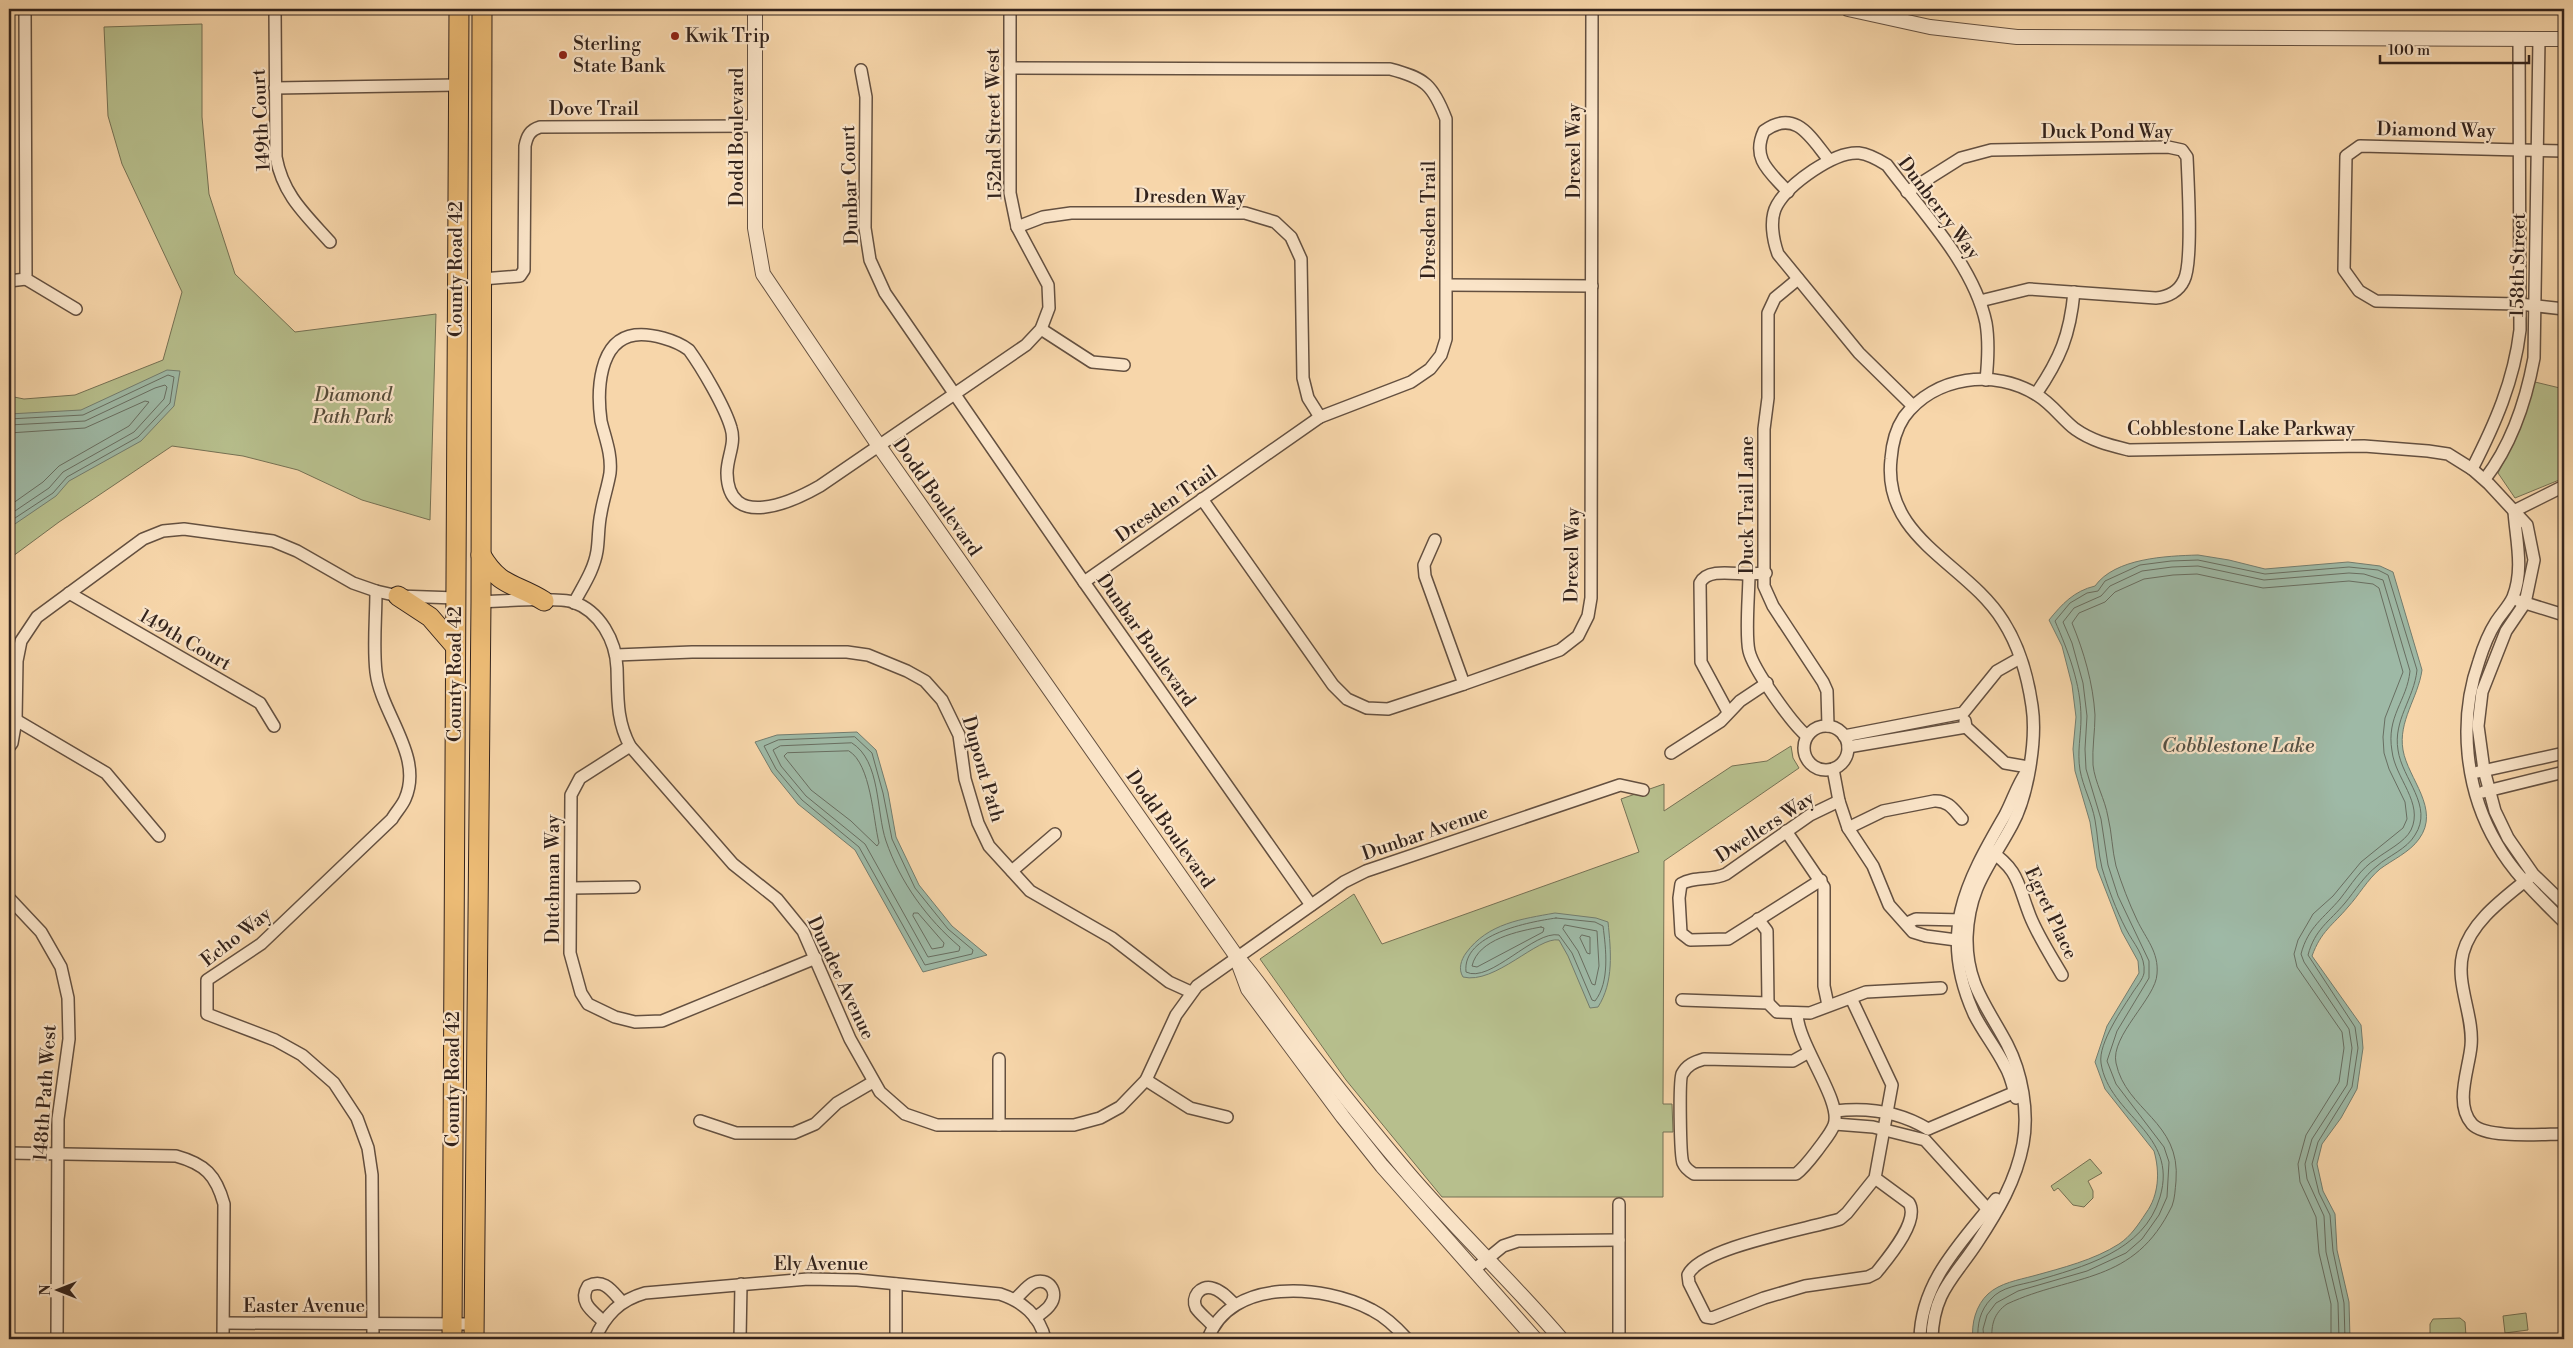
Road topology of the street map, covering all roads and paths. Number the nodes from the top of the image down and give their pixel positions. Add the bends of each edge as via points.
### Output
1 (25, 9) edge
2 (275, 9) edge
3 (458, 9) edge
4 (482, 9) edge
5 (755, 9) edge
6 (1010, 9) edge
7 (1592, 9) edge
8 (1848, 9) edge
9 (2520, 39) junction
10 (2539, 39) junction
11 (2564, 40) edge
12 (1010, 68) junction
13 (861, 70) dead end
14 (457, 85) junction
15 (275, 88) junction
16 (755, 126) junction
17 (2520, 149) junction
18 (2536, 151) junction
19 (2564, 151) edge
20 (1829, 160) junction
21 (1788, 192) junction
22 (1907, 192) junction
23 (1017, 227) junction
24 (330, 242) dead end
25 (26, 279) junction
26 (1798, 279) junction
27 (482, 280) junction
28 (9, 281) edge
29 (1447, 285) junction
30 (1592, 286) junction
31 (2074, 292) junction
32 (1980, 301) junction
33 (2520, 304) junction
34 (2535, 306) junction
35 (76, 309) dead end
36 (2564, 309) edge
37 (1041, 329) junction
38 (1124, 365) dead end
39 (1986, 380) junction
40 (2036, 394) junction
41 (954, 395) junction
42 (1913, 406) junction
43 (1320, 417) junction
44 (879, 446) junction
45 (2472, 469) junction
46 (2485, 479) junction
47 (2564, 486) edge
48 (1202, 499) junction
49 (2514, 511) junction
50 (1435, 540) dead end
51 (481, 555) junction
52 (456, 568) junction
53 (1749, 574) junction
54 (1766, 574) junction
55 (1084, 582) junction
56 (376, 591) junction
57 (69, 593) junction
58 (398, 596) junction
59 (456, 598) junction
60 (2512, 599) junction
61 (544, 601) junction
62 (481, 602) junction
63 (574, 603) junction
64 (2525, 603) junction
65 (2564, 615) edge
66 (480, 636) junction
67 (455, 646) junction
68 (616, 655) junction
69 (2020, 658) junction
70 (1767, 683) junction
71 (1464, 684) junction
72 (1728, 712) junction
73 (1963, 713) junction
74 (16, 720) junction
75 (274, 726) dead end
76 (1828, 726) junction
77 (1966, 727) junction
78 (1807, 736) junction
79 (1846, 741) junction
80 (630, 746) junction
81 (9, 747) edge
82 (1671, 753) dead end
83 (2564, 753) edge
84 (1832, 768) junction
85 (2028, 768) junction
86 (2484, 770) junction
87 (2564, 772) edge
88 (2471, 773) junction
89 (1643, 790) dead end
90 (2489, 790) junction
91 (2477, 794) junction
92 (1839, 802) junction
93 (1962, 819) dead end
94 (1848, 828) junction
95 (1786, 831) junction
96 (1055, 834) dead end
97 (159, 836) dead end
98 (1990, 850) junction
99 (1012, 872) junction
100 (2529, 878) junction
101 (1821, 880) junction
102 (571, 888) junction
103 (634, 888) dead end
104 (9, 898) edge
105 (2564, 904) edge
106 (1310, 905) junction
107 (1758, 919) junction
108 (1963, 919) junction
109 (2564, 922) edge
110 (1907, 923) junction
111 (1962, 941) junction
112 (1236, 957) junction
113 (816, 958) junction
114 (2062, 975) dead end
115 (1941, 988) dead end
116 (1191, 992) junction
117 (1851, 998) junction
118 (1682, 1000) dead end
119 (1768, 1002) junction
120 (1828, 1005) junction
121 (1797, 1013) junction
122 (1809, 1052) junction
123 (1000, 1059) dead end
124 (1146, 1080) junction
125 (873, 1082) junction
126 (2018, 1091) junction
127 (1835, 1111) junction
128 (1886, 1113) junction
129 (1227, 1117) dead end
130 (700, 1121) dead end
131 (1834, 1124) junction
132 (1000, 1125) junction
133 (1885, 1130) junction
134 (1927, 1134) junction
135 (2564, 1134) edge
136 (9, 1153) edge
137 (57, 1155) junction
138 (1875, 1178) junction
139 (1619, 1204) dead end
140 (1991, 1212) junction
141 (1619, 1240) junction
142 (1488, 1259) junction
143 (1475, 1270) junction
144 (1936, 1277) junction
145 (741, 1284) junction
146 (896, 1284) junction
147 (1946, 1284) junction
148 (1015, 1299) junction
149 (622, 1302) junction
150 (1234, 1304) junction
151 (1035, 1318) junction
152 (603, 1321) junction
153 (224, 1323) junction
154 (373, 1323) junction
155 (1213, 1326) junction
156 (452, 1331) edge
157 (474, 1331) edge
158 (57, 1339) edge
159 (223, 1339) edge
160 (373, 1339) edge
161 (596, 1339) edge
162 (740, 1339) edge
163 (896, 1339) edge
164 (1045, 1339) edge
165 (1208, 1339) edge
166 (1407, 1339) edge
167 (1535, 1339) edge
168 (1561, 1339) edge
169 (1619, 1339) edge
170 (1920, 1339) edge
171 (1932, 1339) edge

1 - 25 street
2 - 15 street, 149th Court
3 - 14 highway, County Road 42
4 - 27 highway, County Road 42
5 - 16 street, Dodd Boulevard
6 - 12 street, 152nd Street West
7 - 30 street, Drexel Way
8 - 9 street via 1930,28 2017,37
9 - 10 street
9 - 17 street, 158th Street
10 - 11 street
10 - 18 street, 158th Street
12 - 23 street, 152nd Street West via 1010,193
12 - 29 street, Dresden Trail via 1390,69 1414,75 1436,93 1446,119
13 - 41 street, Dunbar Court via 866,97 865,228 870,260 884,292
14 - 15 street
14 - 52 highway, County Road 42
15 - 24 street, 149th Court via 276,157 280,177 291,198
16 - 27 street, Dove Trail via 535,129 526,138 525,146 524,270 520,276
16 - 44 street, Dodd Boulevard via 756,234 763,274
17 - 18 street
17 - 33 street, 158th Street
17 - 33 street, Diamond Way via 2360,146 2346,156 2344,270 2359,291 2376,301
18 - 19 street
18 - 34 street, 158th Street
20 - 21 street, Dunberry Way
20 - 21 street via 1803,129 1794,124 1782,122 1764,131 1758,150 1761,161
20 - 22 street, Dunberry Way via 1844,154 1860,153 1874,158 1887,165
21 - 26 street, Dunberry Way via 1776,206 1774,244
22 - 31 street, Duck Pond Way via 1961,158 1991,150 2168,147 2182,150 2188,167 2188,264 2184,282 2173,293 2156,298
22 - 32 street, Dunberry Way via 1970,277
23 - 37 street, 152nd Street West via 1048,286 1049,308
23 - 43 street, Dresden Way via 1043,217 1071,213 1245,213 1275,222 1291,237 1301,259 1303,378 1308,398
25 - 28 street
25 - 35 street
26 - 42 street, Dunberry Way via 1878,374
26 - 54 street, Duck Trail Lane via 1775,298 1768,313 1768,398 1764,429
27 - 51 highway, County Road 42
29 - 30 street
29 - 43 street, Dresden Trail via 1446,339 1441,355 1430,369 1411,382
30 - 71 street, Drexel Way via 1591,598 1588,616 1578,636 1560,650
31 - 32 street, Duck Pond Way via 2029,289
31 - 40 street via 2067,338 2060,357
32 - 39 street, Dunberry Way via 1988,342
33 - 34 street
33 - 45 street, 158th Street via 2517,354 2507,395
34 - 36 street
34 - 46 street, 158th Street via 2534,358 2524,401 2511,436
37 - 38 street via 1092,362
37 - 41 street, 152nd Street West via 1026,345
39 - 40 street, Cobblestone Lake Parkway via 2014,385
39 - 42 street, Cobblestone Lake Parkway via 1965,380 1940,386
40 - 45 street, Cobblestone Lake Parkway via 2074,428 2098,442 2129,450 2364,446 2448,454
41 - 44 street, 152nd Street West
41 - 55 street, Dunbar Boulevard
42 - 69 street, Cobblestone Lake Parkway via 1901,420 1892,451 1890,479 1897,507 1907,526 1974,587 2002,620
43 - 48 street, Dresden Trail
44 - 63 street, 152nd Street West via 805,495 770,508 751,507 742,503 730,489 727,471 733,446 731,428 689,350 677,343 645,335 623,338 613,346 604,362 601,408 610,471 593,568
44 - 112 street, Dodd Boulevard
45 - 46 street, Cobblestone Lake Parkway
46 - 49 street, Cobblestone Lake Parkway
47 - 49 street
48 - 55 street, Dresden Trail
48 - 71 street, Drexel Way via 1333,686 1347,699 1366,708 1388,709
49 - 60 street via 2519,555 2518,579
49 - 64 street, Cobblestone Lake Parkway via 2526,525 2534,560
50 - 71 street via 1424,565 1425,576
51 - 61 highway via 492,572 506,584
51 - 62 highway, County Road 42
52 - 59 highway, County Road 42
52 - 62 highway
53 - 54 street
53 - 70 street via 1749,651
53 - 72 street via 1709,574 1703,577 1699,591 1701,662
54 - 76 street, Duck Trail Lane via 1764,586 1767,593 1827,691
55 - 106 street, Dunbar Boulevard
56 - 57 street via 353,583 297,551 272,542 184,529 164,531 143,539
56 - 58 street
56 - 154 street, Echo Way via 376,672 409,760 410,780 405,799 392,819 261,944 207,980 207,1014 275,1040 302,1055 334,1083 357,1118 368,1148 372,1175
57 - 74 street via 37,617 21,641 17,661
57 - 75 street, 149th Court via 260,703
58 - 59 street
58 - 67 highway via 430,617
59 - 66 highway
59 - 67 highway, County Road 42
60 - 64 street
60 - 88 street via 2494,624 2470,690 2466,726
61 - 62 street, Dundee Avenue
61 - 63 street, Dundee Avenue
62 - 66 highway, County Road 42
63 - 68 street, Dundee Avenue via 596,617 606,629
64 - 65 street
64 - 86 street via 2506,631 2482,692 2478,726
66 - 157 highway, County Road 42
67 - 156 highway, County Road 42
68 - 80 street, Dundee Avenue via 618,716
68 - 99 street, Dupont Path via 847,652 868,655 907,671 925,681 942,700 959,735 965,779 978,824 989,846
69 - 73 street via 1997,671
69 - 85 street, Cobblestone Lake Parkway via 2032,708
70 - 72 street
70 - 78 street
72 - 82 street via 1721,721
73 - 77 street
73 - 79 street
74 - 81 street
74 - 97 street via 106,773
76 - 78 street via 1816,727
76 - 79 street via 1840,731
77 - 79 street
77 - 85 street via 2004,763
78 - 84 street via 1806,759 1820,769
79 - 84 street via 1845,758
80 - 102 street, Dutchman Way via 580,778 571,795
80 - 113 street, Dundee Avenue via 733,864 791,914 804,931
83 - 86 street
84 - 92 street
85 - 98 street, Cobblestone Lake Parkway via 2017,785
86 - 88 street
86 - 90 street
87 - 90 street
88 - 91 street
89 - 106 street, Dunbar Avenue via 1620,785 1375,868 1344,882
90 - 91 street
90 - 100 street via 2495,811
91 - 100 street via 2497,845
92 - 94 street
92 - 95 street, Dwellers Way via 1821,808
93 - 94 street via 1942,800 1883,810
94 - 110 street via 1873,866 1889,905
95 - 101 street
95 - 107 street, Dwellers Way via 1717,879 1685,881 1679,888 1679,924 1685,938 1728,940
96 - 99 street
98 - 108 street, Cobblestone Lake Parkway via 1967,887
98 - 114 street, Egret Place via 2012,869 2030,917
99 - 116 street, Dupont Path via 1041,898 1092,926 1169,982
100 - 105 street
100 - 109 street
100 - 135 street via 2480,923 2464,952 2462,987 2472,1045 2465,1111 2472,1124 2484,1132
101 - 107 street, Dwellers Way
101 - 120 street via 1825,898 1824,986
102 - 103 street
102 - 113 street, Dutchman Way via 570,952 581,993 588,1004 614,1017 635,1022 662,1021
104 - 137 street, 148th Path West via 41,932 61,967 68,998 69,1039 58,1119
106 - 112 street, Dunbar Avenue
107 - 119 street via 1767,931
108 - 110 street via 1916,919
108 - 111 street, Cobblestone Lake Parkway
110 - 111 street via 1913,932
111 - 126 street, Cobblestone Lake Parkway via 1964,984
112 - 116 street, Dundee Avenue
112 - 142 street via 1261,983 1402,1166
112 - 143 street via 1248,989 1344,1117 1382,1166
113 - 125 street, Dundee Avenue via 850,1039
115 - 117 street via 1882,990
116 - 124 street, Dundee Avenue via 1176,1015
117 - 120 street
117 - 128 street via 1892,1086
118 - 119 street
119 - 121 street via 1776,1012
120 - 121 street via 1810,1013
121 - 122 street via 1797,1026
122 - 127 street
122 - 131 street via 1793,1061 1704,1059 1688,1067 1681,1076 1683,1163 1694,1174 1796,1174
123 - 132 street
124 - 129 street via 1190,1108
124 - 132 street, Dundee Avenue via 1120,1107 1087,1122
125 - 130 street via 837,1103 815,1124 794,1133 736,1133
125 - 132 street, Dundee Avenue via 895,1107 914,1118 937,1125
126 - 134 street
126 - 140 street, Cobblestone Lake Parkway via 2025,1129 2022,1149 2013,1183
127 - 128 street via 1868,1109
127 - 131 street
128 - 133 street
128 - 134 street via 1910,1120
131 - 133 street
133 - 134 street
133 - 138 street
134 - 140 street
136 - 137 street, Easter Avenue
137 - 153 street, Easter Avenue via 176,1156 194,1161 208,1171 219,1186 224,1204
137 - 158 street, 148th Path West
138 - 138 street via 1904,1198 1913,1214 1876,1273 1868,1277 1804,1286 1712,1318 1706,1317 1689,1283 1688,1275 1695,1266 1742,1244 1840,1219
139 - 141 street
140 - 144 street, Cobblestone Lake Parkway via 1945,1261
140 - 147 street, Cobblestone Lake Parkway via 1976,1246
141 - 142 street via 1525,1240 1503,1246
141 - 169 street
142 - 143 street
142 - 168 street
143 - 167 street
144 - 147 street
144 - 170 street, Cobblestone Lake Parkway via 1926,1300
145 - 146 street, Ely Avenue via 808,1279
145 - 149 street, Ely Avenue via 653,1291
145 - 162 street
146 - 148 street, Ely Avenue via 974,1290
146 - 163 street
147 - 171 street, Cobblestone Lake Parkway via 1937,1308
148 - 151 street
148 - 151 street via 1032,1283 1049,1283 1054,1288 1054,1296 1050,1305
149 - 152 street, Ely Avenue
149 - 152 street via 601,1283 588,1286 584,1298 586,1305
150 - 155 street
150 - 155 street via 1212,1288 1198,1291 1196,1308
150 - 166 street via 1262,1294 1292,1292 1349,1299 1374,1310
151 - 164 street
152 - 161 street, Ely Avenue
153 - 154 street, Easter Avenue
153 - 159 street
154 - 156 street, Easter Avenue
154 - 160 street, Echo Way
155 - 165 street
156 - 157 street, Easter Avenue

